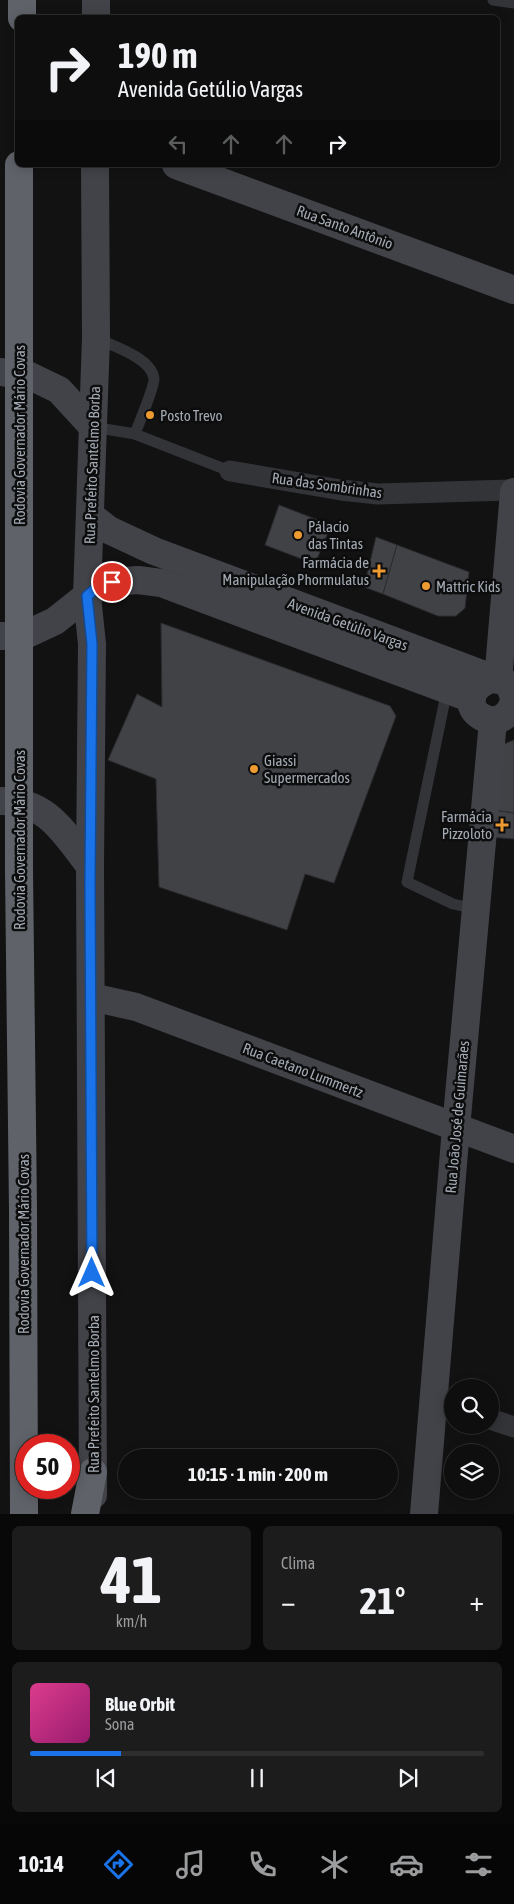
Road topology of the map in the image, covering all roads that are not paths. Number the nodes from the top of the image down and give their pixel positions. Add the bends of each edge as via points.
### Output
1 (22, 0) edge
2 (96, 0) edge
3 (493, 0) edge
4 (514, 2) edge
5 (22, 15) edge
6 (96, 15) edge
7 (19, 167) edge
8 (96, 167) edge
9 (181, 167) edge
10 (514, 290) edge
11 (96, 338) junction
12 (0, 372) edge
13 (93, 427) junction
14 (135, 434) junction
15 (230, 471) joint
16 (514, 491) edge
17 (91, 516) junction
18 (87, 596) junction
19 (0, 636) edge
20 (509, 693) edge
21 (460, 695) junction
22 (493, 721) junction
23 (0, 801) edge
24 (90, 866) junction
25 (476, 909) junction
26 (91, 997) junction
27 (456, 1128) junction
28 (514, 1149) edge
29 (443, 1402) edge
30 (499, 1422) edge
31 (514, 1427) edge
32 (94, 1472) junction
33 (24, 1514) edge
34 (85, 1514) edge
35 (93, 1514) edge
36 (424, 1514) edge

1 - 5 highway
2 - 6 main road
3 - 4 lane
7 - 33 highway, Rodovia Governador Mário Covas, bridge via 18,872
8 - 11 main road, Rua Prefeito Santelmo Borba
9 - 10 main road, Rua Santo Antônio
11 - 13 main road, Rua Prefeito Santelmo Borba
11 - 14 lane via 144,361 151,370 154,381
12 - 13 main road via 30,376 59,390
13 - 14 lane
13 - 17 main road, Rua Prefeito Santelmo Borba
14 - 15 lane
15 - 16 street, Rua das Sombrinhas via 378,494
16 - 20 main road
17 - 18 main road, Rua Prefeito Santelmo Borba
17 - 20 main road, Avenida Getúlio Vargas via 109,530 154,551
18 - 19 main road, Avenida Getúlio Vargas via 55,621 23,636
18 - 21 main road, Avenida Getúlio Vargas via 112,582 138,580 161,584
18 - 24 main road, Rua Prefeito Santelmo Borba via 92,644
20 - 21 main road via 486,680
20 - 22 main road via 513,706 505,716
21 - 22 main road via 481,717
21 - 25 lane via 407,882 454,904
22 - 25 main road, Rua João José de Guimarães
23 - 24 main road via 37,808 53,820
24 - 26 main road, Rua Prefeito Santelmo Borba
25 - 27 main road, Rua João José de Guimarães
26 - 27 main road, Rua Caetano Lummertz via 136,1007
26 - 32 main road, Rua Prefeito Santelmo Borba
27 - 28 main road, Rua Caetano Lummertz
27 - 29 main road, Rua João José de Guimarães
29 - 36 main road, Rua João José de Guimarães
30 - 31 street
32 - 34 highway
32 - 35 main road, Rua Prefeito Santelmo Borba

